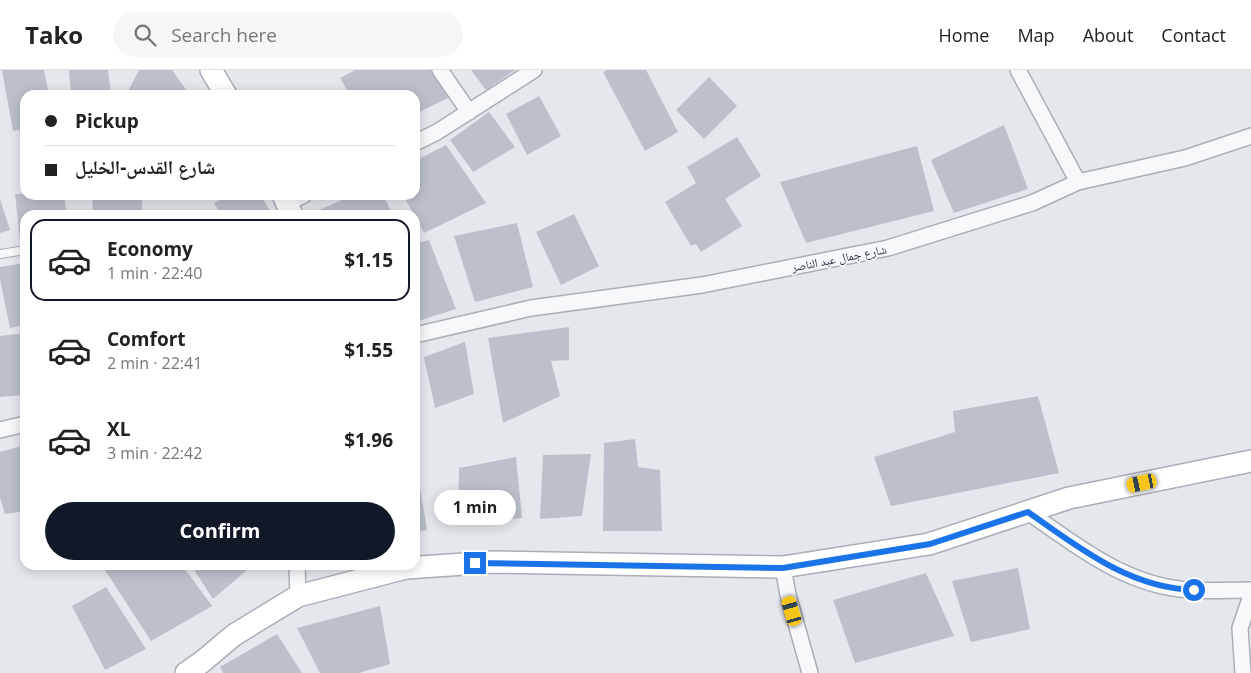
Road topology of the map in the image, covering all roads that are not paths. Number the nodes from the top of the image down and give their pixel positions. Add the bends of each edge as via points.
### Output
1 (210, 70) edge
2 (440, 70) edge
3 (534, 70) edge
4 (1018, 70) edge
5 (223, 90) edge
6 (469, 112) junction
7 (1251, 136) edge
8 (420, 140) edge
9 (1078, 182) junction
10 (20, 251) edge
11 (0, 254) edge
12 (420, 334) edge
13 (20, 425) edge
14 (0, 430) edge
15 (1251, 462) edge
16 (1028, 512) junction
17 (420, 567) edge
18 (783, 568) junction
19 (297, 570) edge
20 (398, 570) edge
21 (1251, 590) edge
22 (298, 596) junction
23 (1251, 596) edge
24 (198, 669) edge
25 (810, 673) edge
26 (1244, 673) edge

1 - 5 main road
2 - 6 street
3 - 6 street
4 - 9 street
6 - 8 street
7 - 9 street, شارع جمال عبد الناصر via 1185,158
9 - 12 street, شارع جمال عبد الناصر via 1032,203 888,248 702,285 531,308
10 - 11 lane
13 - 14 street
15 - 16 main road via 1069,498
16 - 18 main road via 930,544
16 - 21 street via 1106,564 1142,581 1179,589
17 - 18 main road via 493,562
18 - 25 street
19 - 22 street
20 - 22 main road
22 - 24 main road via 234,635
23 - 26 street via 1240,628

